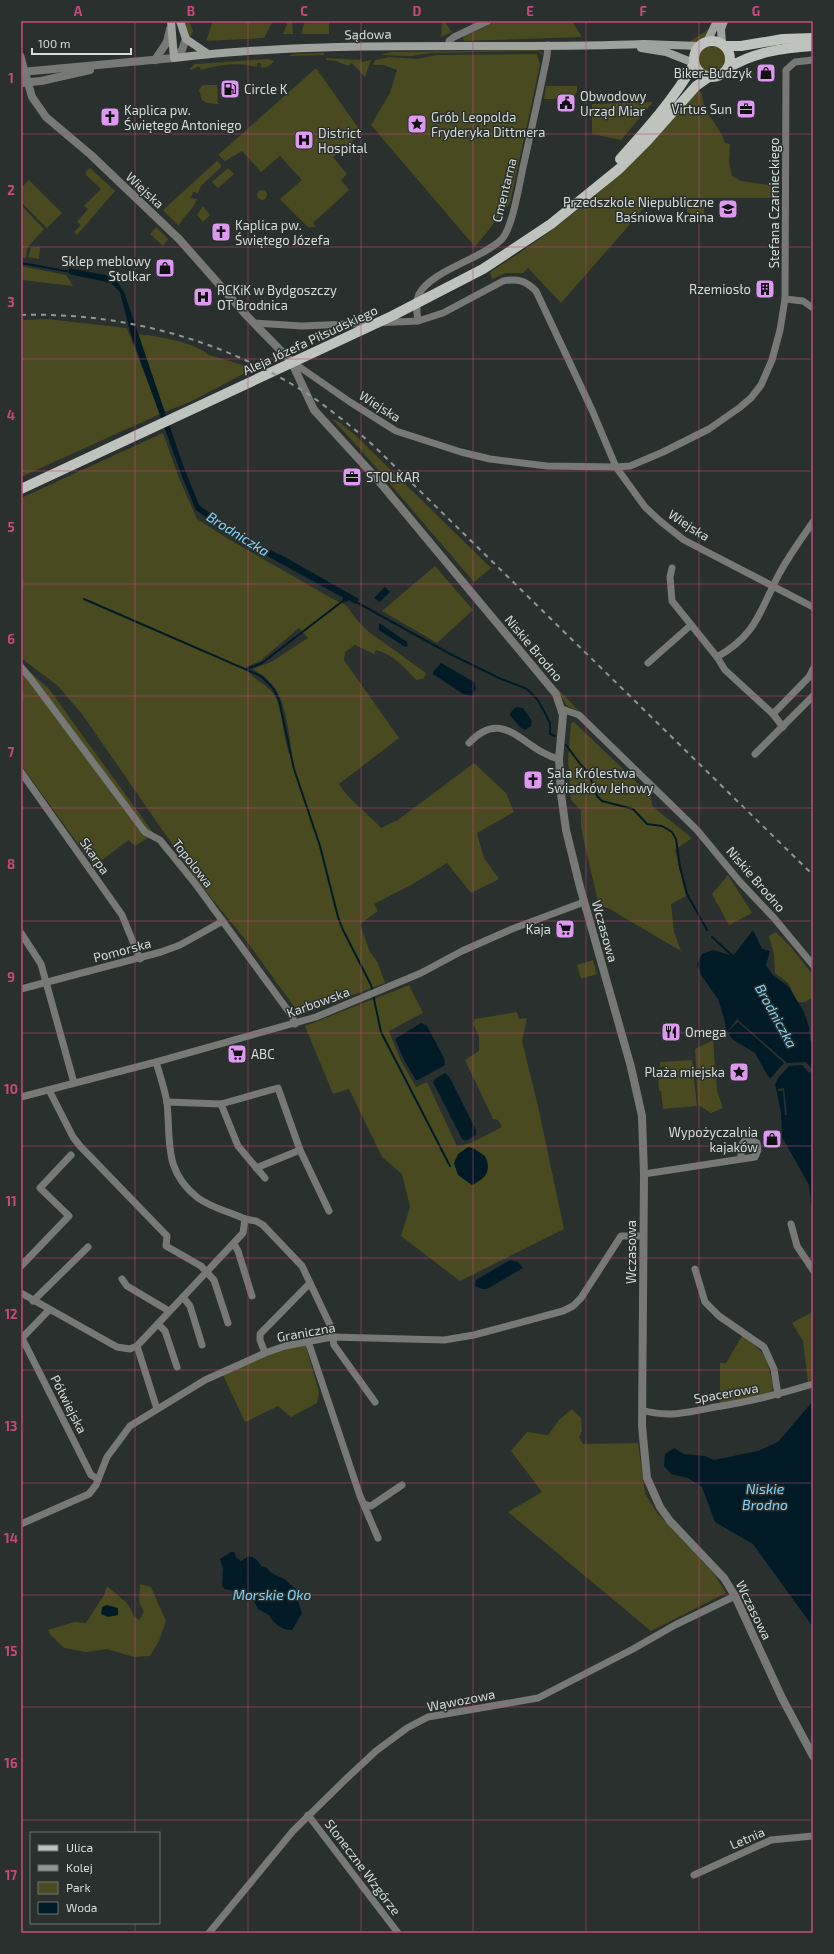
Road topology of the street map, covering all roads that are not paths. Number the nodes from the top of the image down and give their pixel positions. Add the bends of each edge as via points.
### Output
1 (171, 21) edge
2 (180, 21) edge
3 (488, 21) edge
4 (717, 21) edge
5 (724, 21) edge
6 (813, 38) edge
7 (186, 39) junction
8 (625, 44) junction
9 (703, 44) junction
10 (548, 45) junction
11 (724, 45) junction
12 (449, 46) junction
13 (813, 46) edge
14 (208, 54) junction
15 (21, 56) edge
16 (174, 58) junction
17 (155, 60) junction
18 (813, 60) edge
19 (694, 63) junction
20 (113, 65) junction
21 (728, 68) junction
22 (23, 72) edge
23 (709, 77) junction
24 (24, 83) edge
25 (594, 189) junction
26 (785, 299) junction
27 (813, 308) edge
28 (418, 321) junction
29 (254, 323) junction
30 (291, 361) junction
31 (616, 467) junction
32 (21, 489) edge
33 (813, 522) edge
34 (672, 568) dead end
35 (773, 586) junction
36 (813, 607) edge
37 (691, 625) junction
38 (717, 656) junction
39 (648, 663) dead end
40 (21, 667) edge
41 (812, 672) edge
42 (813, 696) edge
43 (562, 709) junction
44 (773, 714) junction
45 (783, 727) junction
46 (469, 743) dead end
47 (755, 754) dead end
48 (560, 759) junction
49 (21, 772) edge
50 (584, 902) junction
51 (223, 922) junction
52 (21, 934) edge
53 (140, 959) junction
54 (813, 965) edge
55 (47, 982) junction
56 (21, 989) edge
57 (295, 1024) junction
58 (156, 1062) junction
59 (74, 1084) junction
60 (48, 1090) junction
61 (21, 1097) edge
62 (167, 1102) junction
63 (221, 1104) junction
64 (300, 1150) junction
65 (71, 1155) dead end
66 (741, 1159) dead end
67 (256, 1168) junction
68 (644, 1174) junction
69 (265, 1178) dead end
70 (329, 1211) dead end
71 (245, 1220) junction
72 (791, 1224) dead end
73 (643, 1236) junction
74 (234, 1244) junction
75 (88, 1247) dead end
76 (21, 1266) edge
77 (695, 1269) dead end
78 (813, 1270) edge
79 (207, 1272) junction
80 (122, 1279) dead end
81 (310, 1283) junction
82 (21, 1293) edge
83 (252, 1296) dead end
84 (183, 1297) junction
85 (33, 1300) junction
86 (49, 1310) junction
87 (170, 1311) junction
88 (228, 1323) dead end
89 (158, 1324) junction
90 (332, 1337) junction
91 (21, 1338) edge
92 (308, 1341) junction
93 (202, 1345) dead end
94 (137, 1346) junction
95 (265, 1353) junction
96 (177, 1367) dead end
97 (813, 1384) edge
98 (778, 1395) junction
99 (375, 1402) dead end
100 (157, 1409) junction
101 (642, 1410) junction
102 (98, 1480) junction
103 (402, 1485) dead end
104 (364, 1504) junction
105 (21, 1524) edge
106 (378, 1538) dead end
107 (735, 1596) junction
108 (813, 1756) edge
109 (308, 1815) junction
110 (813, 1836) edge
111 (694, 1875) dead end
112 (209, 1933) edge
113 (398, 1933) edge

1 - 16 main road
1 - 17 street via 169,36
2 - 7 main road
3 - 12 street via 454,37
4 - 9 main road
5 - 11 main road via 721,29
6 - 11 main road
7 - 14 main road
7 - 16 street via 182,50
8 - 9 main road, Sądowa
8 - 10 main road, Sądowa
8 - 19 main road, Sądowa via 666,52
9 - 11 main road via 718,42
9 - 19 main road via 694,54
10 - 12 main road, Sądowa
10 - 28 street, Cmentarna via 517,197 506,232 493,245 439,276 424,288 416,309
11 - 21 main road via 730,57
12 - 14 main road, Sądowa via 293,49
13 - 21 main road via 771,50
14 - 16 main road, Sądowa
15 - 22 street
16 - 17 street, Sądowa
17 - 20 street, Sądowa
18 - 26 street, Stefana Czarnieckiego via 794,62 786,70
19 - 23 main road via 700,73
19 - 25 main road, Aleja Józefa Piłsudskiego via 652,124
20 - 22 street, Sądowa
20 - 24 street, Sądowa
21 - 23 main road via 718,77
22 - 24 street, Wiejska
23 - 25 main road, Aleja Józefa Piłsudskiego via 696,86 624,164
24 - 29 street, Wiejska via 46,117 92,155 179,239
25 - 32 main road, Aleja Józefa Piłsudskiego via 524,244 455,285
26 - 27 street via 802,301
26 - 31 street, Stefana Czarnieckiego via 768,373 751,398 689,440 640,463
28 - 29 street via 310,326
28 - 31 street via 443,313 503,281 522,280 530,285 547,311
29 - 30 street, Wiejska
30 - 31 street, Wiejska via 382,423 412,437 461,452 518,464
30 - 43 street, Niskie Brodno via 314,410 372,473 550,686
31 - 35 street, Wiejska via 645,507 684,540
33 - 35 street
34 - 37 street via 672,601
35 - 36 street, Wiejska
35 - 38 street via 748,633 731,649
37 - 38 street
37 - 39 street
38 - 44 street via 725,670
40 - 51 street, Topolowa via 145,832 160,840
41 - 44 street
42 - 45 street
43 - 48 street, Wczasowa
43 - 54 street, Niskie Brodno via 579,715 698,830
44 - 45 street
45 - 47 street
46 - 48 street via 482,731 495,727 510,731 540,752
48 - 50 street, Wczasowa via 564,819
49 - 53 street, Skarpa via 122,915
50 - 57 street, Karbowska via 462,951 380,992
50 - 68 street, Wczasowa via 637,1092 642,1116
51 - 53 street, Pomorska via 180,945
51 - 57 street, Topolowa via 292,1016
52 - 55 street via 41,964
53 - 55 street, Pomorska
55 - 56 street, Pomorska
55 - 59 street
57 - 58 street, Karbowska
58 - 59 street, Karbowska
58 - 62 street
59 - 60 street, Karbowska
60 - 61 street, Karbowska
60 - 79 street via 73,1137 167,1236 166,1246
62 - 63 street
62 - 71 street via 170,1156 176,1171 200,1199
63 - 64 street via 278,1088
63 - 67 street via 238,1146
64 - 67 street
64 - 70 street
65 - 76 street via 40,1188 69,1216
66 - 68 street
67 - 69 street
68 - 73 street, Wczasowa
71 - 74 street via 243,1232
71 - 81 street via 263,1225 302,1266
72 - 78 street via 797,1246
73 - 90 street, Graniczna via 621,1236 581,1298 563,1311 474,1335 444,1340
73 - 101 street, Wczasowa
74 - 79 street
74 - 83 street
75 - 85 street
77 - 98 street via 705,1302 719,1316 764,1347 774,1369
79 - 84 street
79 - 88 street via 214,1280
80 - 87 street via 127,1286
81 - 90 street via 330,1325
81 - 95 street via 260,1334
82 - 85 street
84 - 87 street
84 - 93 street via 190,1306
85 - 86 street
86 - 91 street
86 - 94 street via 118,1347 130,1349
87 - 89 street
89 - 94 street
89 - 96 street via 165,1331
90 - 92 street, Graniczna
90 - 99 street via 334,1345
91 - 102 street, Półwiejska via 87,1467
92 - 95 street, Graniczna
92 - 104 street
94 - 100 street
95 - 100 street, Graniczna via 205,1380
97 - 98 street, Spacerowa
98 - 101 street, Spacerowa via 672,1415 653,1414
100 - 102 street, Graniczna via 130,1426 116,1443
101 - 107 street, Wczasowa via 647,1478 660,1507 724,1578
102 - 105 street, Graniczna via 89,1494
103 - 104 street via 371,1506
104 - 106 street
107 - 108 street, Wczasowa via 782,1698
107 - 109 street, Wąwozowa via 674,1625 538,1698 428,1717 407,1728 376,1751
109 - 112 street, Wąwozowa
109 - 113 street, Słoneczne Wzgórze
110 - 111 street, Letnia via 771,1840

